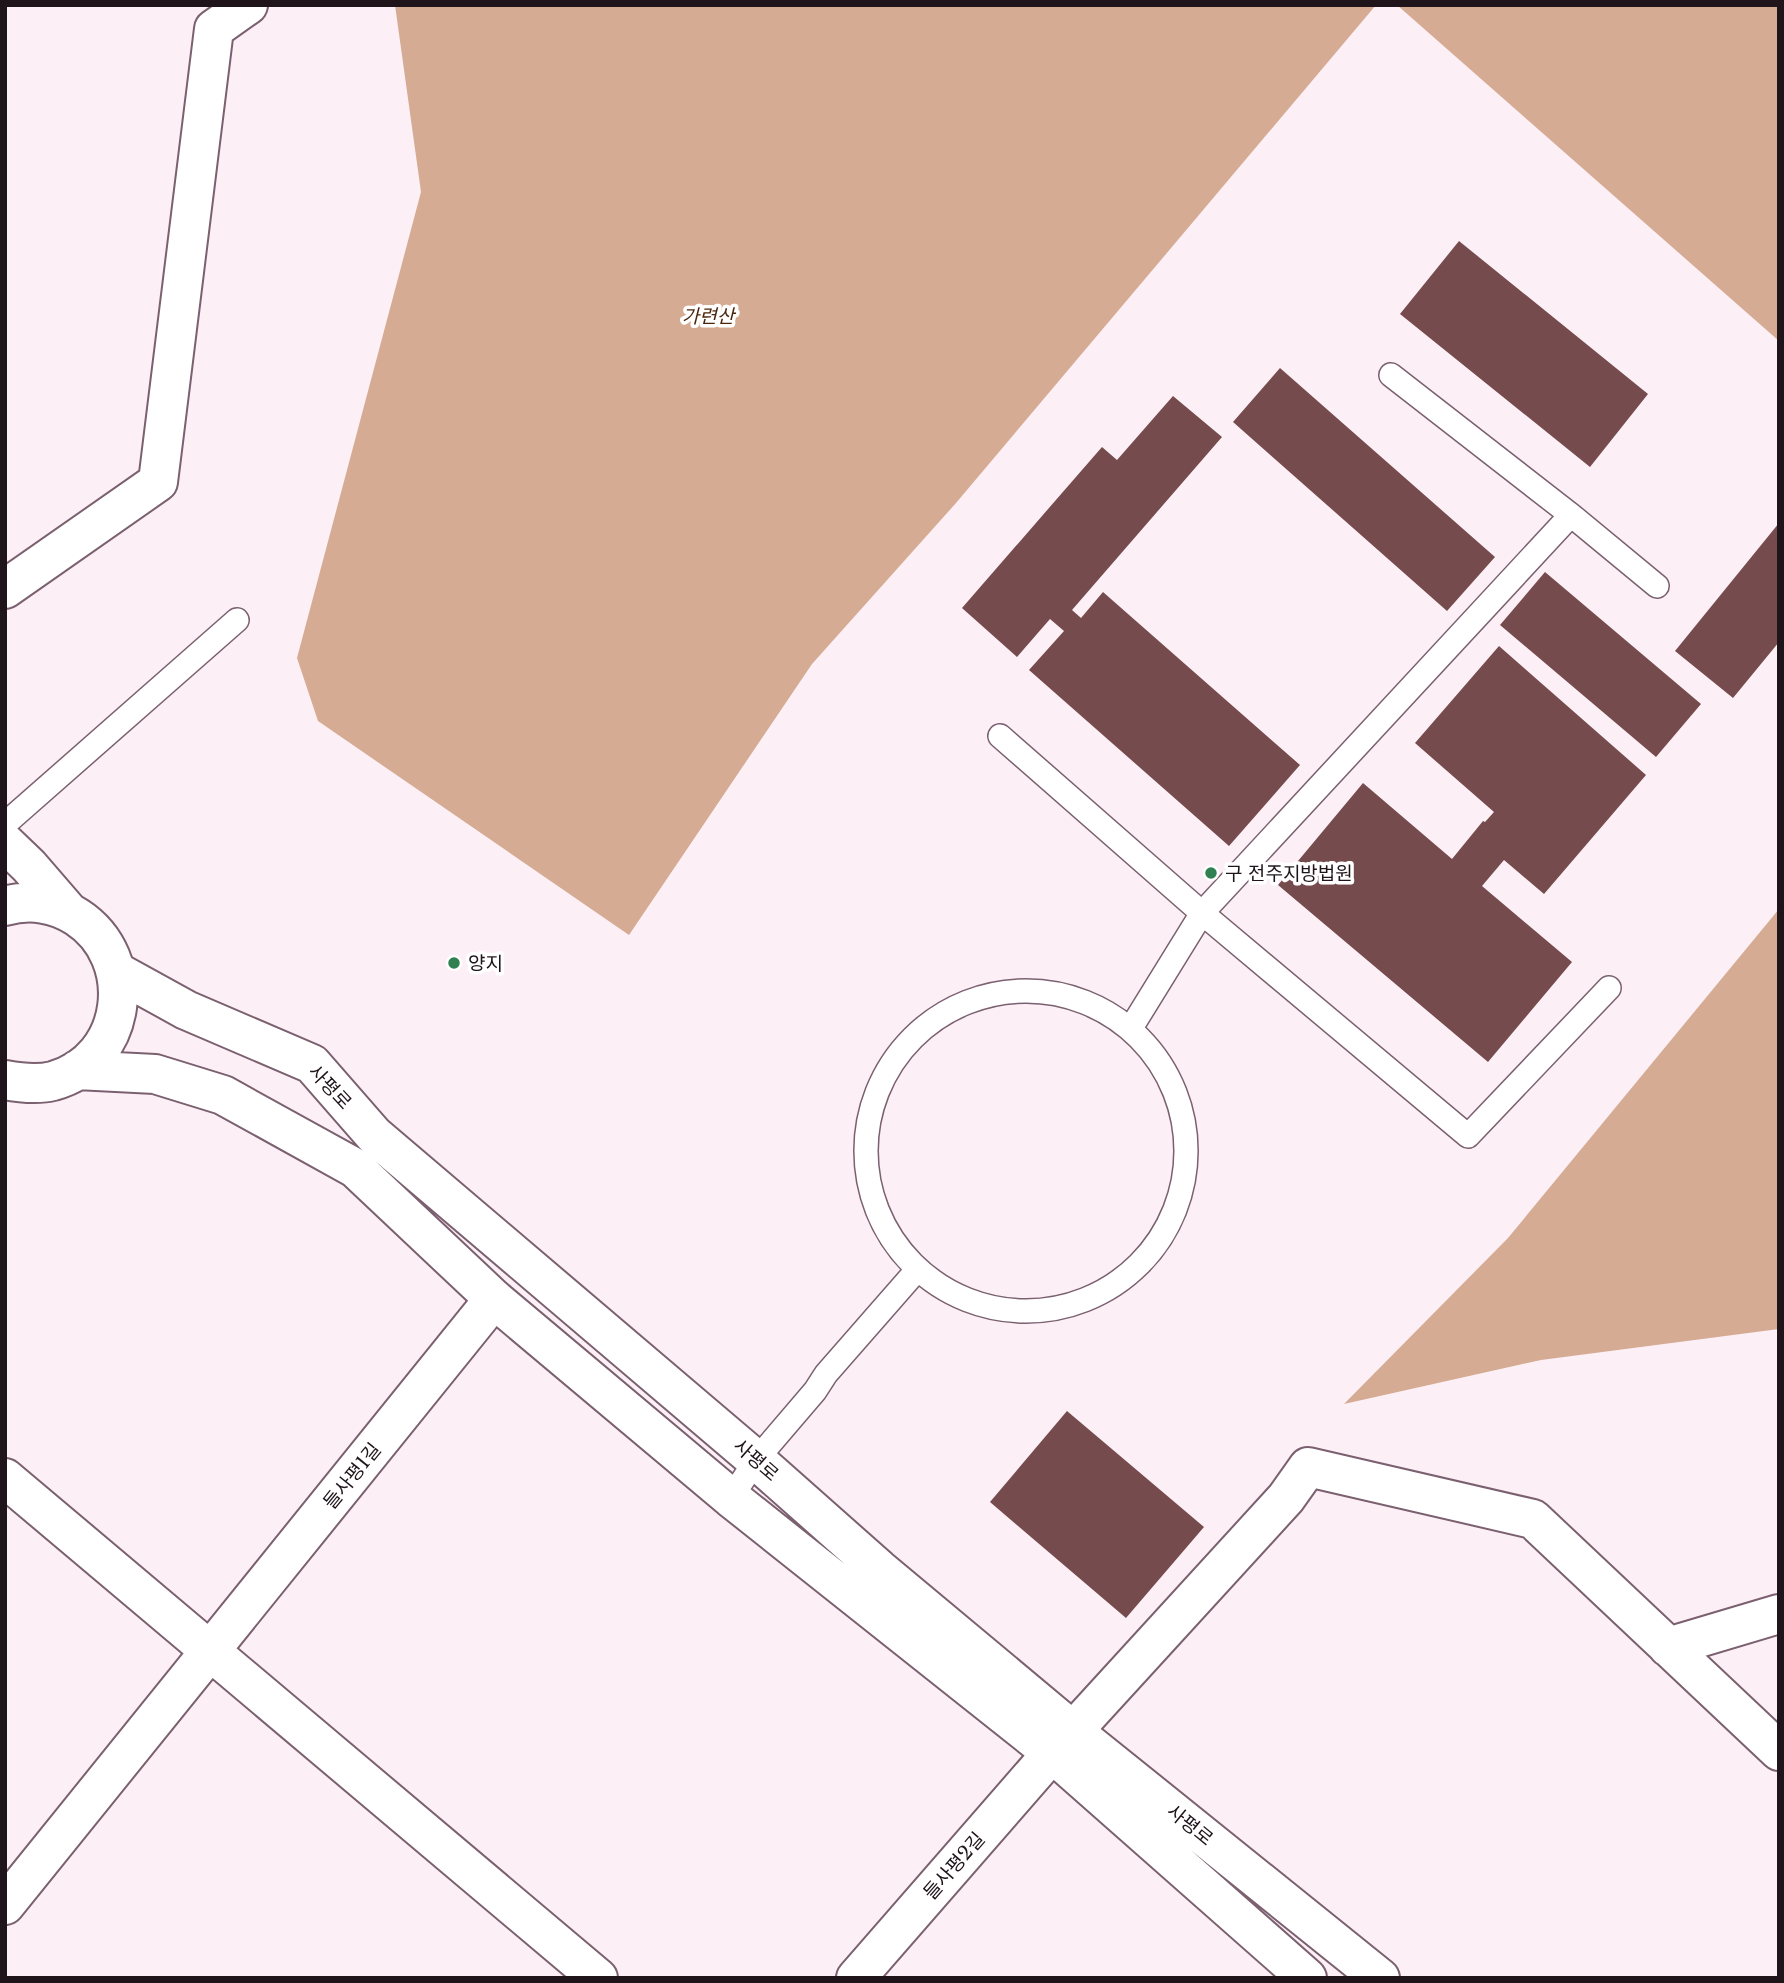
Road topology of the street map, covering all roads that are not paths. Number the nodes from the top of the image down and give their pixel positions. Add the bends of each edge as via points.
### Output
1 (248, 5) edge
2 (1391, 375) dead end
3 (1571, 516) junction
4 (1657, 586) dead end
5 (5, 589) edge
6 (237, 620) dead end
7 (1000, 736) dead end
8 (5, 824) edge
9 (5, 843) edge
10 (5, 906) edge
11 (67, 910) junction
12 (1202, 913) junction
13 (117, 972) junction
14 (1609, 988) dead end
15 (1131, 1028) junction
16 (77, 1070) junction
17 (5, 1080) edge
18 (917, 1270) junction
19 (494, 1300) junction
20 (756, 1460) junction
21 (5, 1478) edge
22 (732, 1498) junction
23 (1779, 1614) edge
24 (1668, 1647) junction
25 (210, 1652) junction
26 (1062, 1742) junction
27 (1779, 1751) edge
28 (5, 1905) edge
29 (598, 1978) edge
30 (856, 1978) edge
31 (1307, 1978) edge
32 (1380, 1978) edge

1 - 5 street via 214,29 158,482
2 - 3 lane
3 - 4 lane
3 - 12 lane
6 - 8 lane
7 - 12 lane
9 - 11 street, 사평로
10 - 11 street, 사평로 via 42,903
11 - 13 street, 사평로 via 89,925 107,947
12 - 14 lane via 1468,1136
12 - 15 lane
13 - 16 street, 사평로 via 119,1000 113,1027 98,1051
13 - 20 street, 사평로 via 186,1010 312,1064 374,1135
15 - 18 lane via 1095,1004 1026,989 974,997 924,1025 879,1082 864,1142 868,1183 883,1227
15 - 18 lane via 1166,1069 1183,1115 1187,1155 1178,1206 1145,1260 1077,1305 1018,1313 968,1303
16 - 17 street, 사평로 via 53,1081 26,1084
16 - 19 street, 사평로 via 155,1074 223,1096 355,1168
18 - 20 lane
19 - 22 street, 사평로
19 - 25 street, 들사평1길
20 - 22 lane
20 - 26 street, 사평로
21 - 25 street
22 - 26 street, 사평로
23 - 24 street
24 - 26 street, 들사평2길 via 1533,1519 1308,1467 1286,1499
24 - 27 street
25 - 28 street, 들사평1길
25 - 29 street
26 - 30 street, 들사평2길
26 - 31 street, 사평로
26 - 32 street, 사평로

